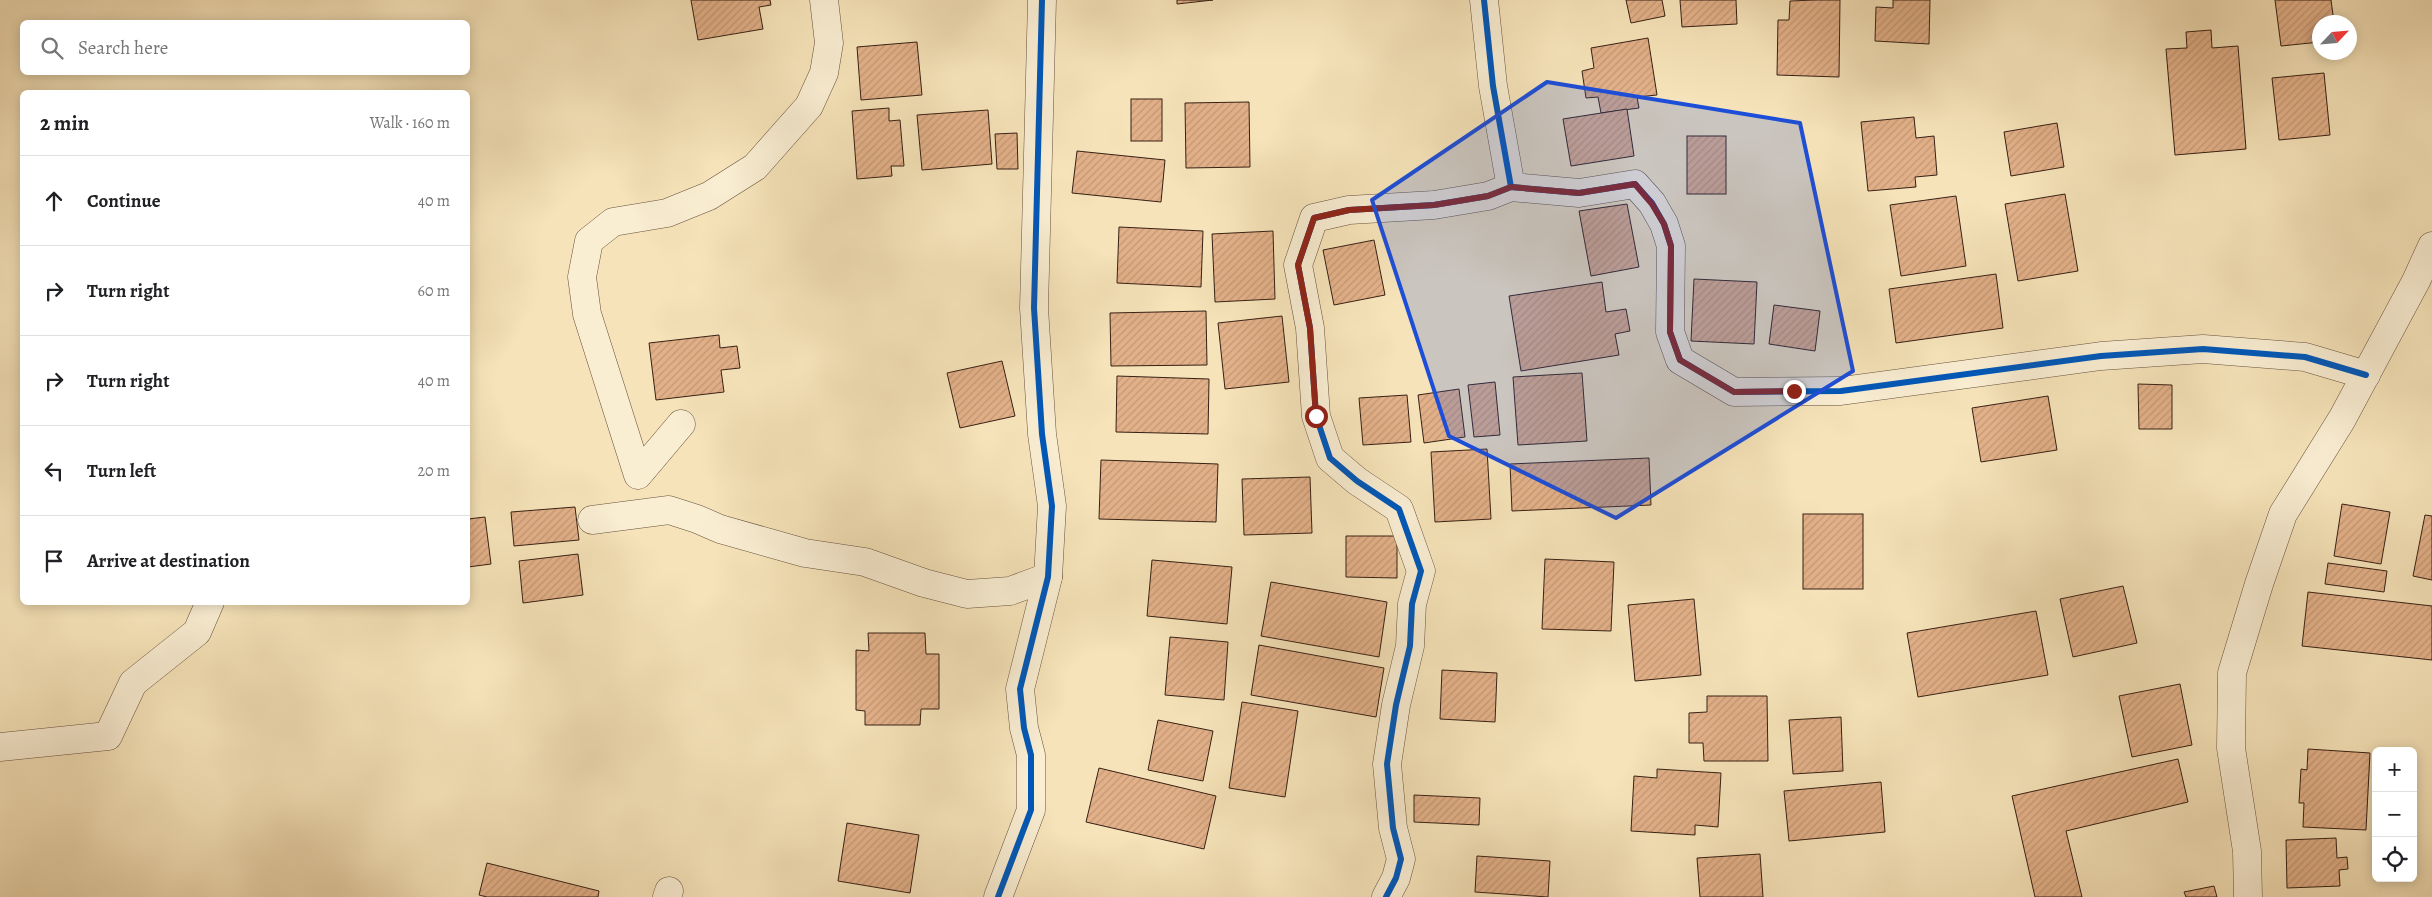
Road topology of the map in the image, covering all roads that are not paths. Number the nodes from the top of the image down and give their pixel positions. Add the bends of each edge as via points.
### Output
1 (824, 0) edge
2 (1042, 0) edge
3 (1484, 0) edge
4 (1511, 187) junction
5 (2432, 246) edge
6 (2366, 375) junction
7 (681, 424) dead end
8 (592, 520) dead end
9 (1048, 577) junction
10 (209, 605) edge
11 (0, 747) edge
12 (998, 897) edge
13 (1386, 897) edge
14 (2248, 897) edge

1 - 7 street via 829,43 824,73 809,106 755,167 710,196 668,213 613,222 589,241 582,277 587,314 638,475
2 - 9 street via 1034,308 1042,434 1052,506
3 - 4 street via 1493,86
4 - 6 street via 1579,193 1635,184 1664,224 1671,246 1670,332 1680,360 1734,392 1841,391 2101,356 2203,349 2304,357
4 - 13 street via 1488,196 1434,205 1349,210 1314,218 1298,265 1310,328 1316,416 1330,458 1399,509 1421,571 1412,604 1410,646 1387,764 1393,828 1401,859
5 - 6 street
6 - 14 street via 2283,514 2232,673 2231,748 2247,851
8 - 9 street via 669,510 728,532 805,552 865,562 967,594 1010,591
9 - 12 street via 1020,689 1031,755 1031,810
10 - 11 street via 197,632 133,683 108,736

